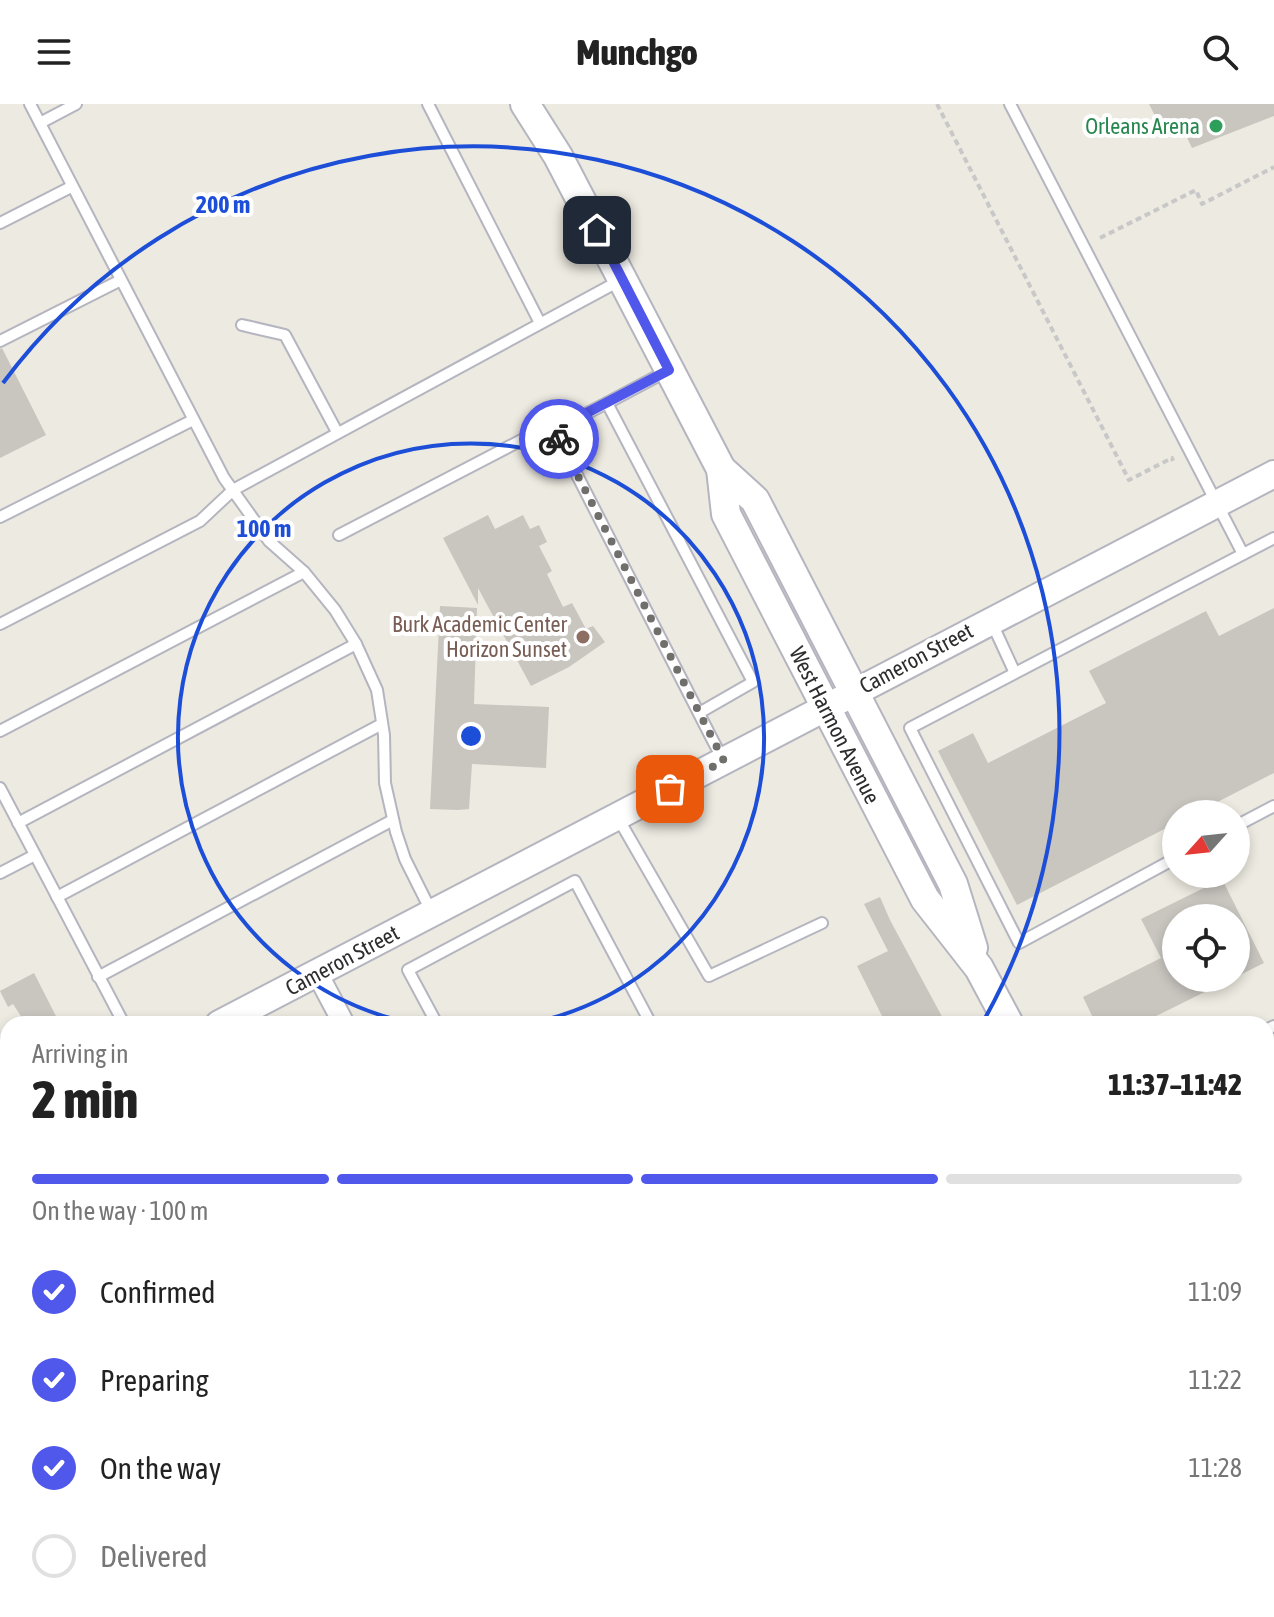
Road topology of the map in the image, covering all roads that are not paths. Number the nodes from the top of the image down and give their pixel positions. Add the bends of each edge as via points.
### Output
1 (30, 104) edge
2 (76, 104) edge
3 (428, 104) edge
4 (525, 104) edge
5 (1010, 104) edge
6 (40, 123) junction
7 (71, 187) junction
8 (0, 223) edge
9 (623, 279) junction
10 (119, 281) junction
11 (540, 323) junction
12 (242, 325) dead end
13 (0, 341) edge
14 (669, 370) junction
15 (607, 403) junction
16 (193, 420) junction
17 (554, 430) junction
18 (337, 432) junction
19 (721, 469) junction
20 (1274, 474) edge
21 (233, 490) junction
22 (1219, 503) junction
23 (0, 517) edge
24 (339, 535) dead end
25 (1274, 538) edge
26 (1243, 554) junction
27 (304, 572) junction
28 (991, 619) junction
29 (0, 624) edge
30 (356, 644) junction
31 (1014, 671) junction
32 (853, 691) junction
33 (827, 708) junction
34 (699, 713) junction
35 (382, 724) junction
36 (0, 731) edge
37 (724, 761) junction
38 (0, 788) edge
39 (1274, 806) edge
40 (617, 817) junction
41 (1250, 819) edge
42 (393, 820) junction
43 (18, 823) junction
44 (35, 855) junction
45 (1162, 866) edge
46 (0, 873) edge
47 (57, 897) junction
48 (432, 913) junction
49 (822, 923) dead end
50 (979, 968) junction
51 (317, 973) junction
52 (98, 977) junction
53 (120, 1016) edge
54 (234, 1016) edge
55 (340, 1016) edge
56 (433, 1016) edge
57 (647, 1016) edge
58 (1005, 1016) edge

1 - 6 lane
2 - 6 lane
3 - 11 lane
4 - 9 main road, West Harmon Avenue
5 - 22 lane
6 - 7 lane
7 - 8 lane
7 - 10 lane
9 - 11 lane
9 - 14 main road, West Harmon Avenue
10 - 13 lane
10 - 16 lane
11 - 18 lane
12 - 18 lane via 285,335
14 - 15 lane
14 - 19 main road, West Harmon Avenue
15 - 17 lane
15 - 34 lane via 753,682
16 - 21 lane
16 - 23 lane
17 - 24 lane via 535,433
17 - 34 lane
18 - 21 lane
19 - 32 main road, West Harmon Avenue via 755,500
19 - 33 main road, West Harmon Avenue via 726,514
20 - 22 street, Cameron Street
21 - 27 lane via 269,541
21 - 29 lane via 200,521
22 - 26 lane
22 - 28 street, Cameron Street
25 - 26 lane
26 - 31 lane
27 - 30 lane
27 - 36 lane
28 - 31 lane
28 - 32 street, Cameron Street
30 - 35 lane via 377,690
30 - 43 lane
31 - 45 lane via 910,728 1019,943
32 - 33 street, Cameron Street
32 - 50 main road, West Harmon Avenue via 953,884
33 - 37 street, Cameron Street
33 - 50 main road, West Harmon Avenue via 925,899
34 - 37 lane
35 - 42 lane
35 - 47 lane
37 - 40 street, Cameron Street
38 - 43 lane
39 - 41 lane
40 - 48 street, Cameron Street
40 - 49 lane via 709,976
42 - 48 lane via 405,859
42 - 52 lane
43 - 44 lane
44 - 46 lane
44 - 47 lane
47 - 52 lane
48 - 51 street, Cameron Street
50 - 58 main road, West Harmon Avenue
51 - 54 street, Cameron Street
51 - 55 street
52 - 53 lane
56 - 57 lane via 408,970 575,881

